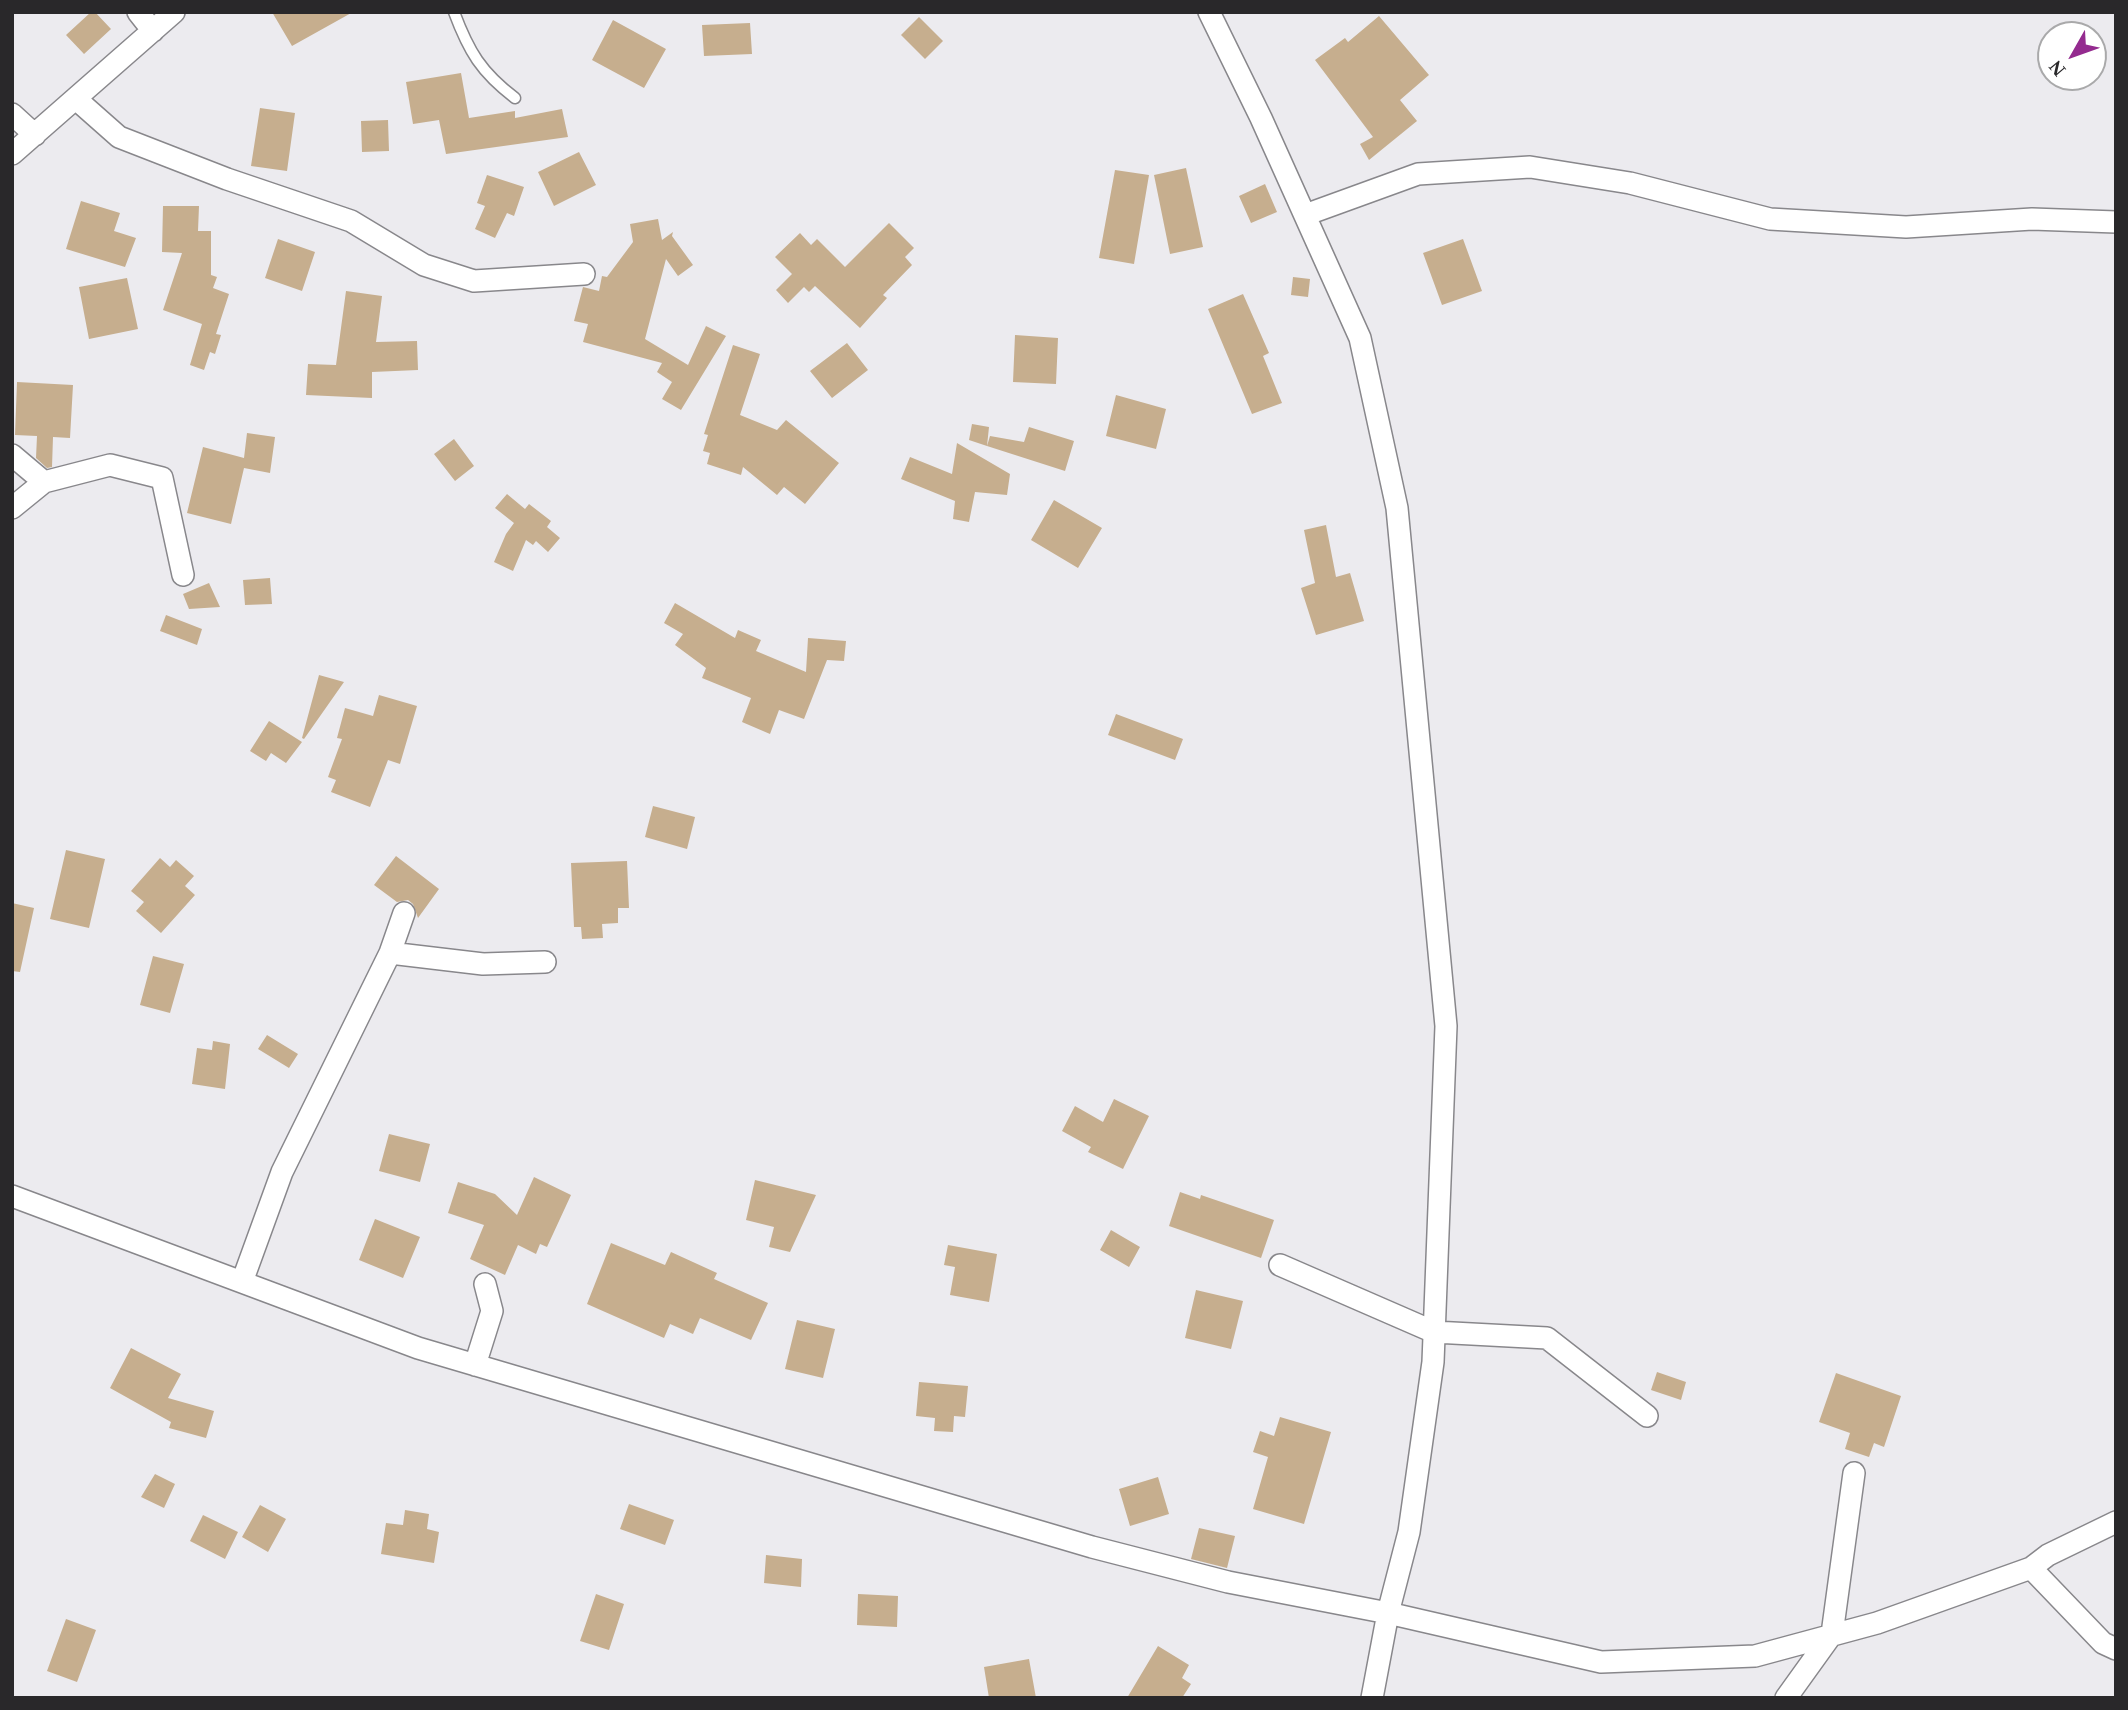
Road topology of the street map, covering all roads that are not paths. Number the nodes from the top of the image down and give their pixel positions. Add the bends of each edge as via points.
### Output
1 (138, 12) edge
2 (174, 12) edge
3 (454, 12) edge
4 (1209, 12) edge
5 (153, 31) junction
6 (515, 98) dead end
7 (76, 99) junction
8 (12, 114) edge
9 (35, 135) junction
10 (12, 155) edge
11 (1305, 215) junction
12 (2116, 222) edge
13 (584, 274) dead end
14 (12, 455) edge
15 (44, 482) junction
16 (12, 508) edge
17 (183, 575) dead end
18 (404, 913) dead end
19 (390, 953) junction
20 (545, 962) dead end
21 (12, 1196) edge
22 (1280, 1265) dead end
23 (242, 1282) junction
24 (485, 1284) dead end
25 (1434, 1332) junction
26 (475, 1365) junction
27 (1647, 1416) dead end
28 (1854, 1473) dead end
29 (2116, 1522) edge
30 (2031, 1568) junction
31 (1388, 1613) junction
32 (1832, 1634) junction
33 (2116, 1649) edge
34 (1372, 1698) edge
35 (1786, 1698) edge

1 - 5 street
2 - 5 street
3 - 6 lane via 474,60
4 - 11 street
5 - 7 street
7 - 9 street
7 - 13 street via 119,137 351,221 424,265 474,281
8 - 9 street
9 - 10 street
11 - 12 street via 1418,173 1530,167 1630,183 1770,219 1906,228 2032,219
11 - 25 street via 1360,338 1396,508 1446,1026
14 - 15 street
15 - 16 street
15 - 17 street via 110,465 162,478
18 - 19 street
19 - 20 street via 483,964
19 - 23 street via 282,1172
21 - 23 street
22 - 25 street
23 - 26 street
24 - 26 street via 492,1311
25 - 27 street via 1547,1338
25 - 31 street via 1409,1532
26 - 31 street via 1092,1546 1228,1582
28 - 32 street
29 - 30 street
30 - 32 street via 1877,1623
30 - 33 street via 2103,1643
31 - 32 street via 1601,1662 1755,1656
31 - 34 street
32 - 35 street

